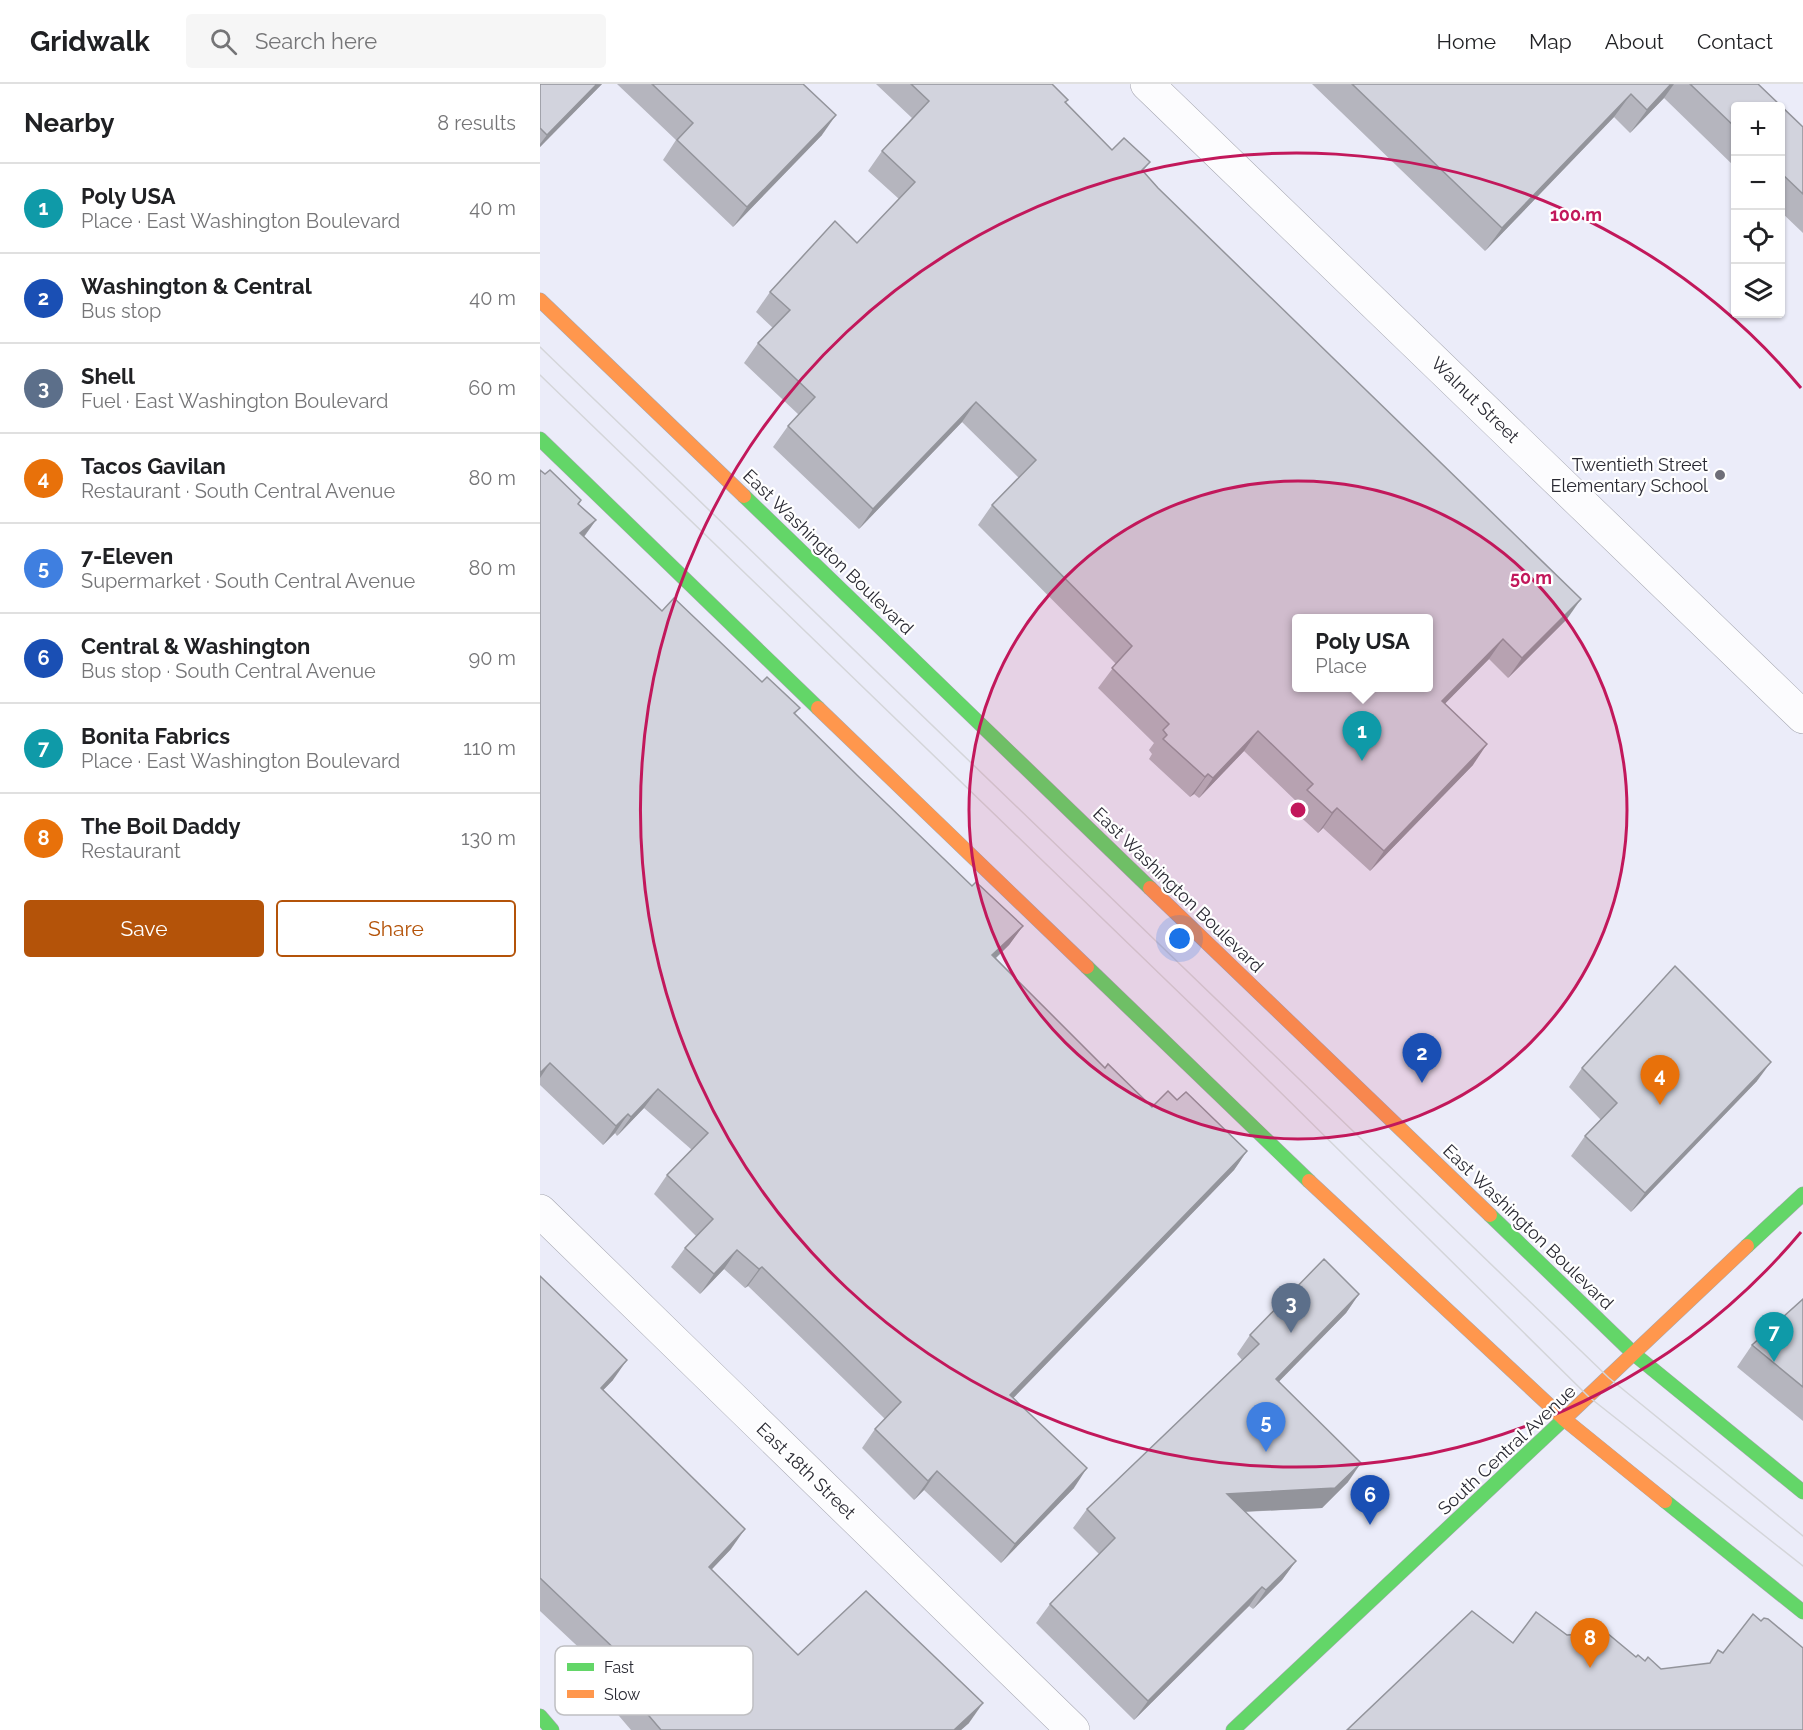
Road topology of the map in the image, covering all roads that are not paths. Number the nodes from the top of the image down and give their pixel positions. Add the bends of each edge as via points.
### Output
1 (1147, 84) edge
2 (540, 300) edge
3 (540, 439) edge
4 (1803, 717) edge
5 (1803, 1194) edge
6 (540, 1211) edge
7 (1635, 1354) junction
8 (1564, 1419) junction
9 (1803, 1492) edge
10 (1803, 1612) edge
11 (540, 1716) edge
12 (552, 1730) edge
13 (1073, 1730) edge
14 (1233, 1730) edge

1 - 4 street, Walnut Street
2 - 7 main road, East Washington Boulevard
3 - 8 main road via 1303,1176
5 - 7 main road, South Central Avenue
6 - 13 street, East 18th Street
7 - 8 main road, South Central Avenue
7 - 9 main road, East Washington Boulevard
8 - 10 main road
8 - 14 main road, South Central Avenue
11 - 12 main road

